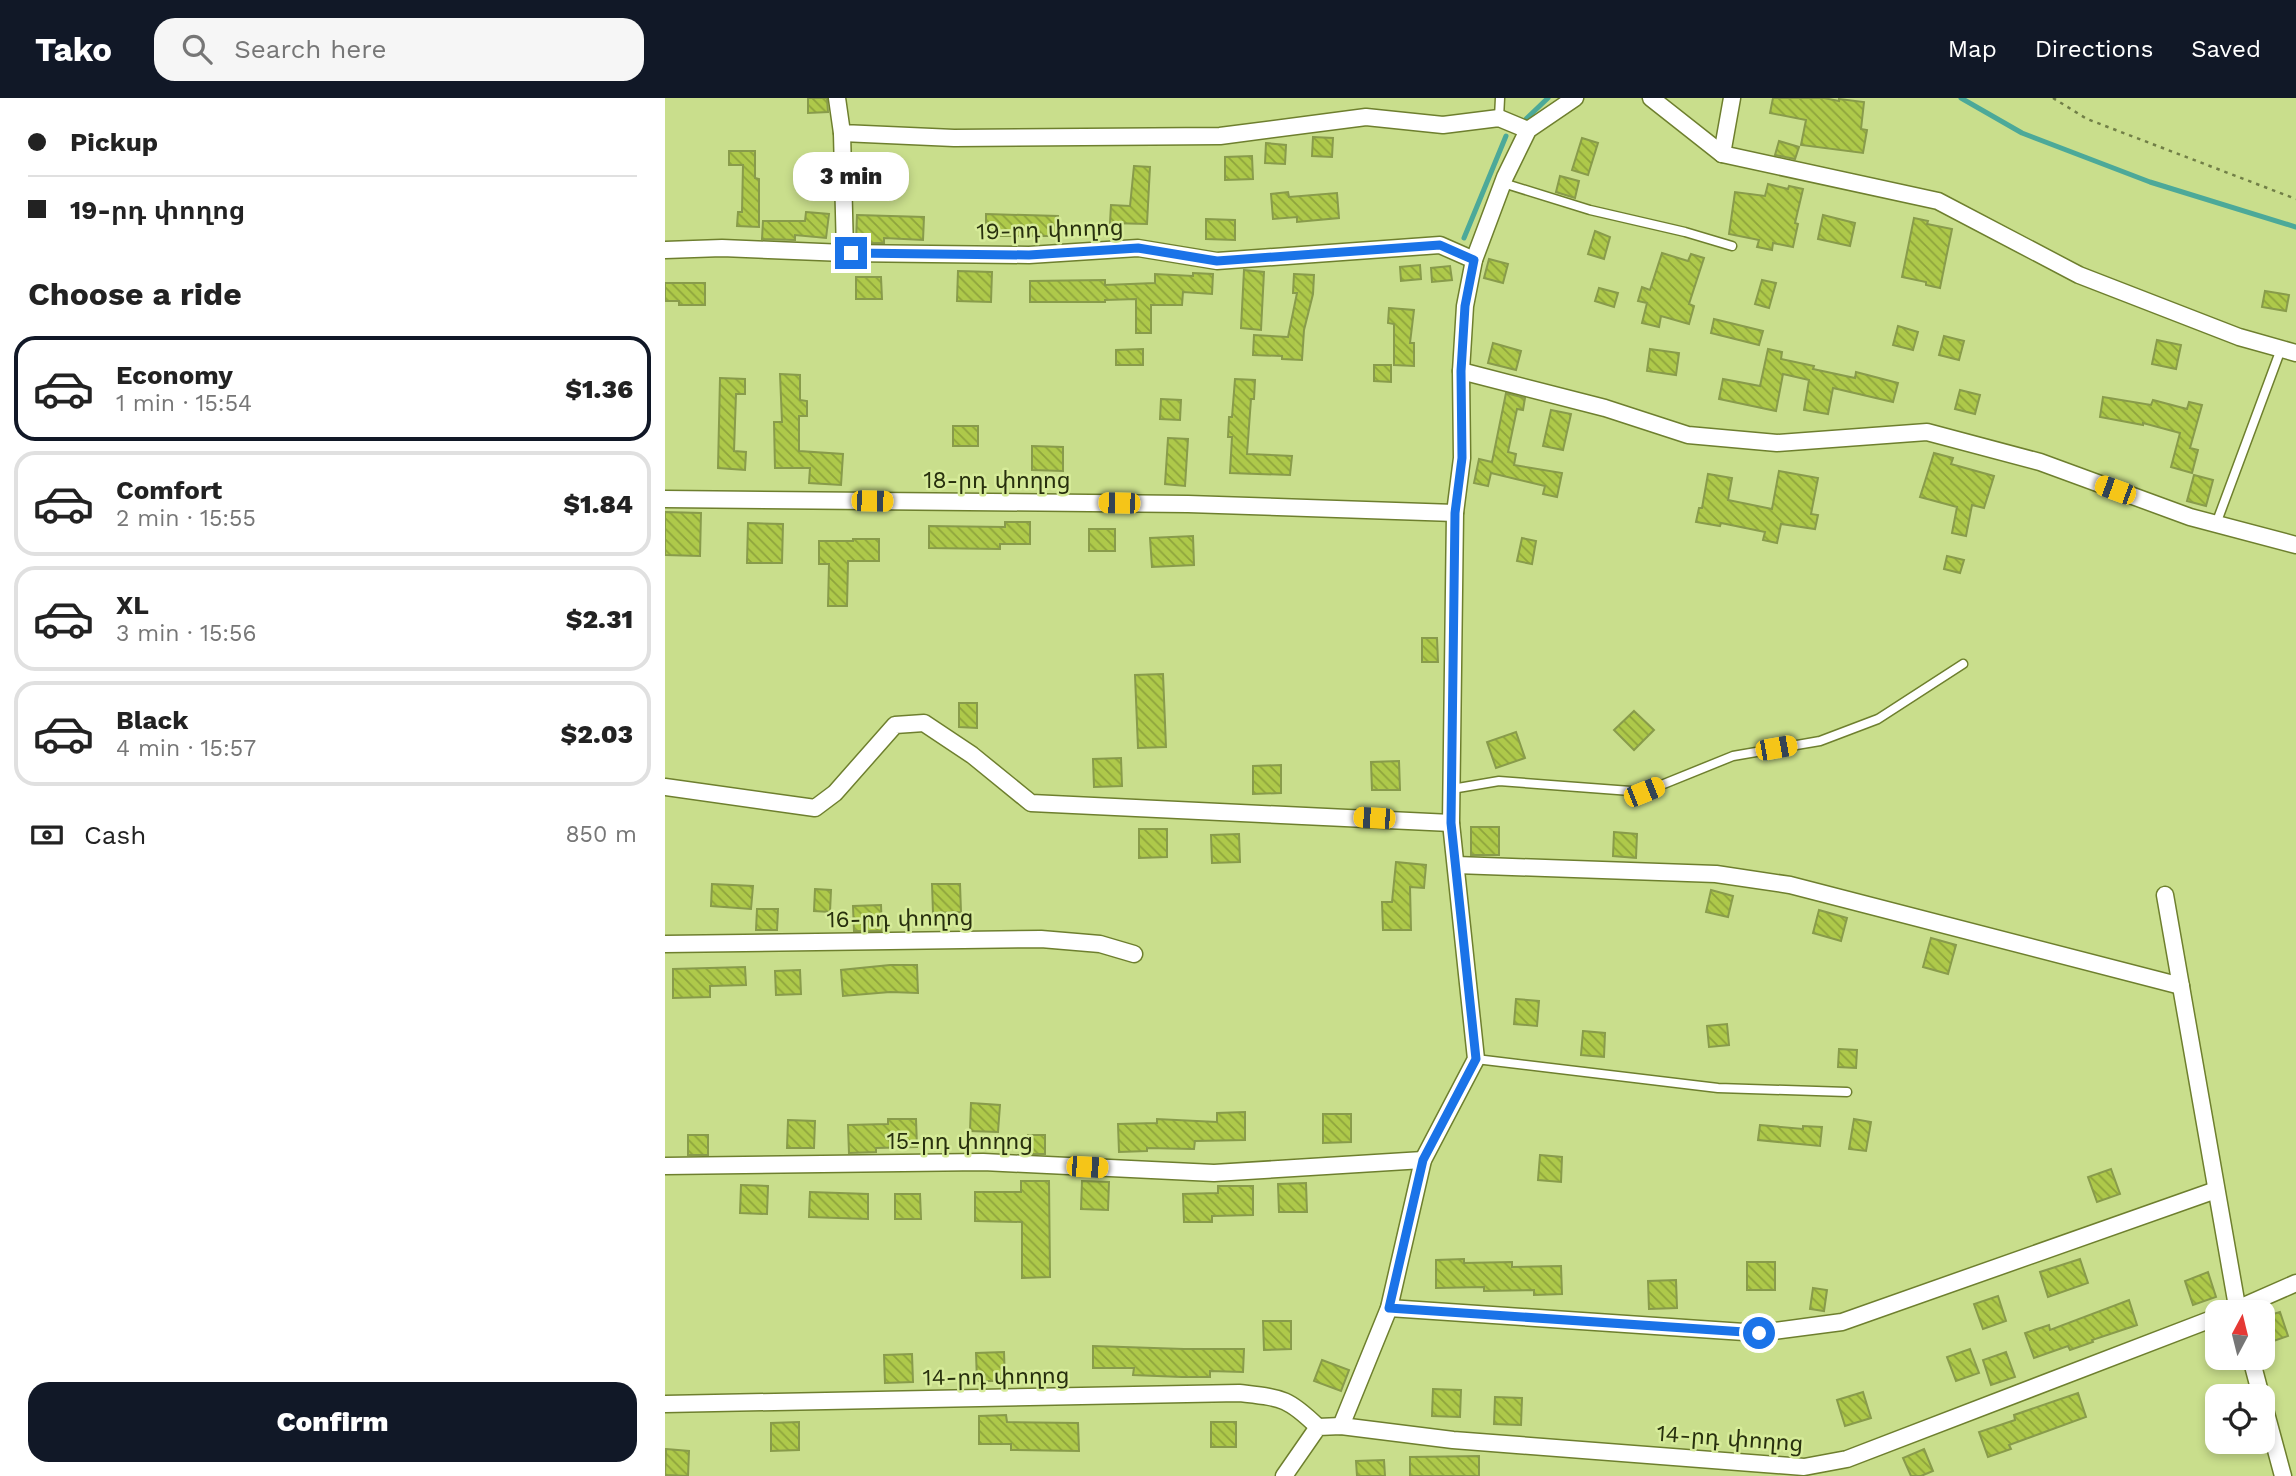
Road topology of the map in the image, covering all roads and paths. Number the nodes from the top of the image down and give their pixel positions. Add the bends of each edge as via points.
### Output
1 (837, 98) edge
2 (1500, 98) edge
3 (1575, 98) edge
4 (1651, 98) edge
5 (1732, 98) edge
6 (2053, 98) edge
7 (1499, 118) junction
8 (1528, 130) junction
9 (842, 133) junction
10 (1722, 154) junction
11 (1503, 183) junction
12 (2296, 199) edge
13 (1732, 246) dead end
14 (665, 250) edge
15 (845, 253) junction
16 (1474, 260) junction
17 (2288, 351) edge
18 (1461, 371) junction
19 (665, 499) edge
20 (1455, 513) junction
21 (2216, 524) junction
22 (2296, 545) edge
23 (1963, 664) dead end
24 (665, 788) edge
25 (1452, 789) junction
26 (1451, 823) junction
27 (1456, 865) junction
28 (2165, 895) dead end
29 (665, 944) edge
30 (1134, 954) dead end
31 (2181, 986) junction
32 (1476, 1059) junction
33 (1847, 1092) dead end
34 (1423, 1160) junction
35 (665, 1166) edge
36 (2217, 1190) junction
37 (2296, 1283) edge
38 (2233, 1300) edge
39 (2260, 1300) edge
40 (1389, 1308) junction
41 (2205, 1322) edge
42 (665, 1404) edge
43 (1341, 1426) junction
44 (1318, 1427) junction
45 (2275, 1446) edge
46 (1284, 1476) edge
47 (2283, 1476) edge

1 - 9 street
2 - 7 lane
3 - 8 street
4 - 10 street
5 - 10 street
6 - 12 path via 2087,119
7 - 8 street
7 - 9 street via 1443,125 1366,117 1220,136 954,138
8 - 11 street
9 - 15 street
10 - 17 street via 1938,201 2079,275 2239,337
11 - 13 lane
11 - 16 street
14 - 15 street, 19-րդ փողոց
15 - 16 street, 19-րդ փողոց via 1029,255 1138,248 1217,261 1440,245
16 - 18 street via 1465,306
17 - 21 lane
18 - 20 street via 1462,458
18 - 21 street via 1688,435 1777,443 1927,432 2040,462
19 - 20 street, 18-րդ փողոց via 1188,504
20 - 25 street
21 - 22 street
23 - 25 lane via 1878,719 1820,741 1733,756 1644,792 1499,781
24 - 26 street via 815,808 835,793 895,725 924,723 1031,803
25 - 26 street
26 - 27 street
27 - 31 street via 1716,874 1790,885
27 - 32 street
28 - 31 street
29 - 30 street, 16-րդ փողոց via 1041,939 1100,944
31 - 36 street
32 - 33 lane via 1718,1088
32 - 34 street
34 - 35 street, 15-րդ փողոց via 1214,1173 983,1162
34 - 40 street
36 - 38 street
36 - 40 street via 1842,1322 1759,1333
37 - 39 street
40 - 43 street
41 - 43 street, 14-րդ փողոց via 1847,1459 1804,1467 1453,1440
42 - 44 street, 14-րդ փողոց via 1239,1393 1275,1397 1294,1405
43 - 44 street, 14-րդ փողոց
44 - 46 street
45 - 47 street

